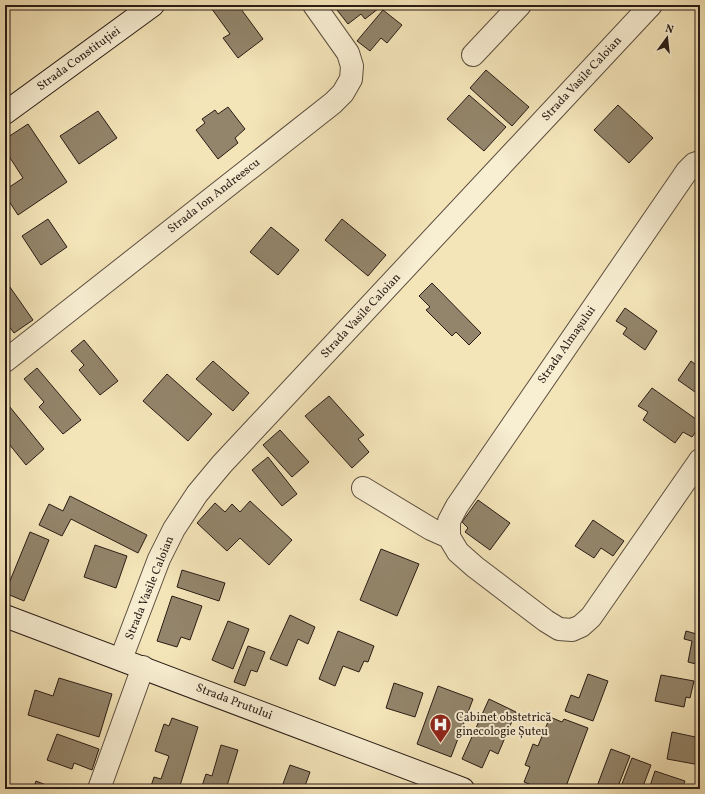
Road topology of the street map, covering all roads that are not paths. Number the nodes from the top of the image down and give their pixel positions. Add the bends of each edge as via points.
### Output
1 (153, 5) edge
2 (314, 5) edge
3 (520, 5) edge
4 (650, 5) edge
5 (473, 55) dead end
6 (5, 113) edge
7 (700, 162) edge
8 (5, 361) edge
9 (696, 474) edge
10 (363, 488) dead end
11 (449, 537) junction
12 (5, 616) edge
13 (121, 659) junction
14 (143, 668) junction
15 (99, 789) edge
16 (463, 789) edge

1 - 6 street, Strada Constituției
2 - 8 street, Strada Ion Andreescu via 348,53 352,66 351,79 343,93
3 - 5 street
4 - 13 street, Strada Vasile Caloian via 233,452 197,494 174,528 159,559
7 - 11 street, Strada Almașului via 694,164 687,172 456,506 449,521
9 - 11 street via 591,617 572,630 559,629 481,572 458,552
10 - 11 street
12 - 13 street, Strada Prutului
13 - 14 street, Strada Prutului
14 - 15 street
14 - 16 street, Strada Prutului

